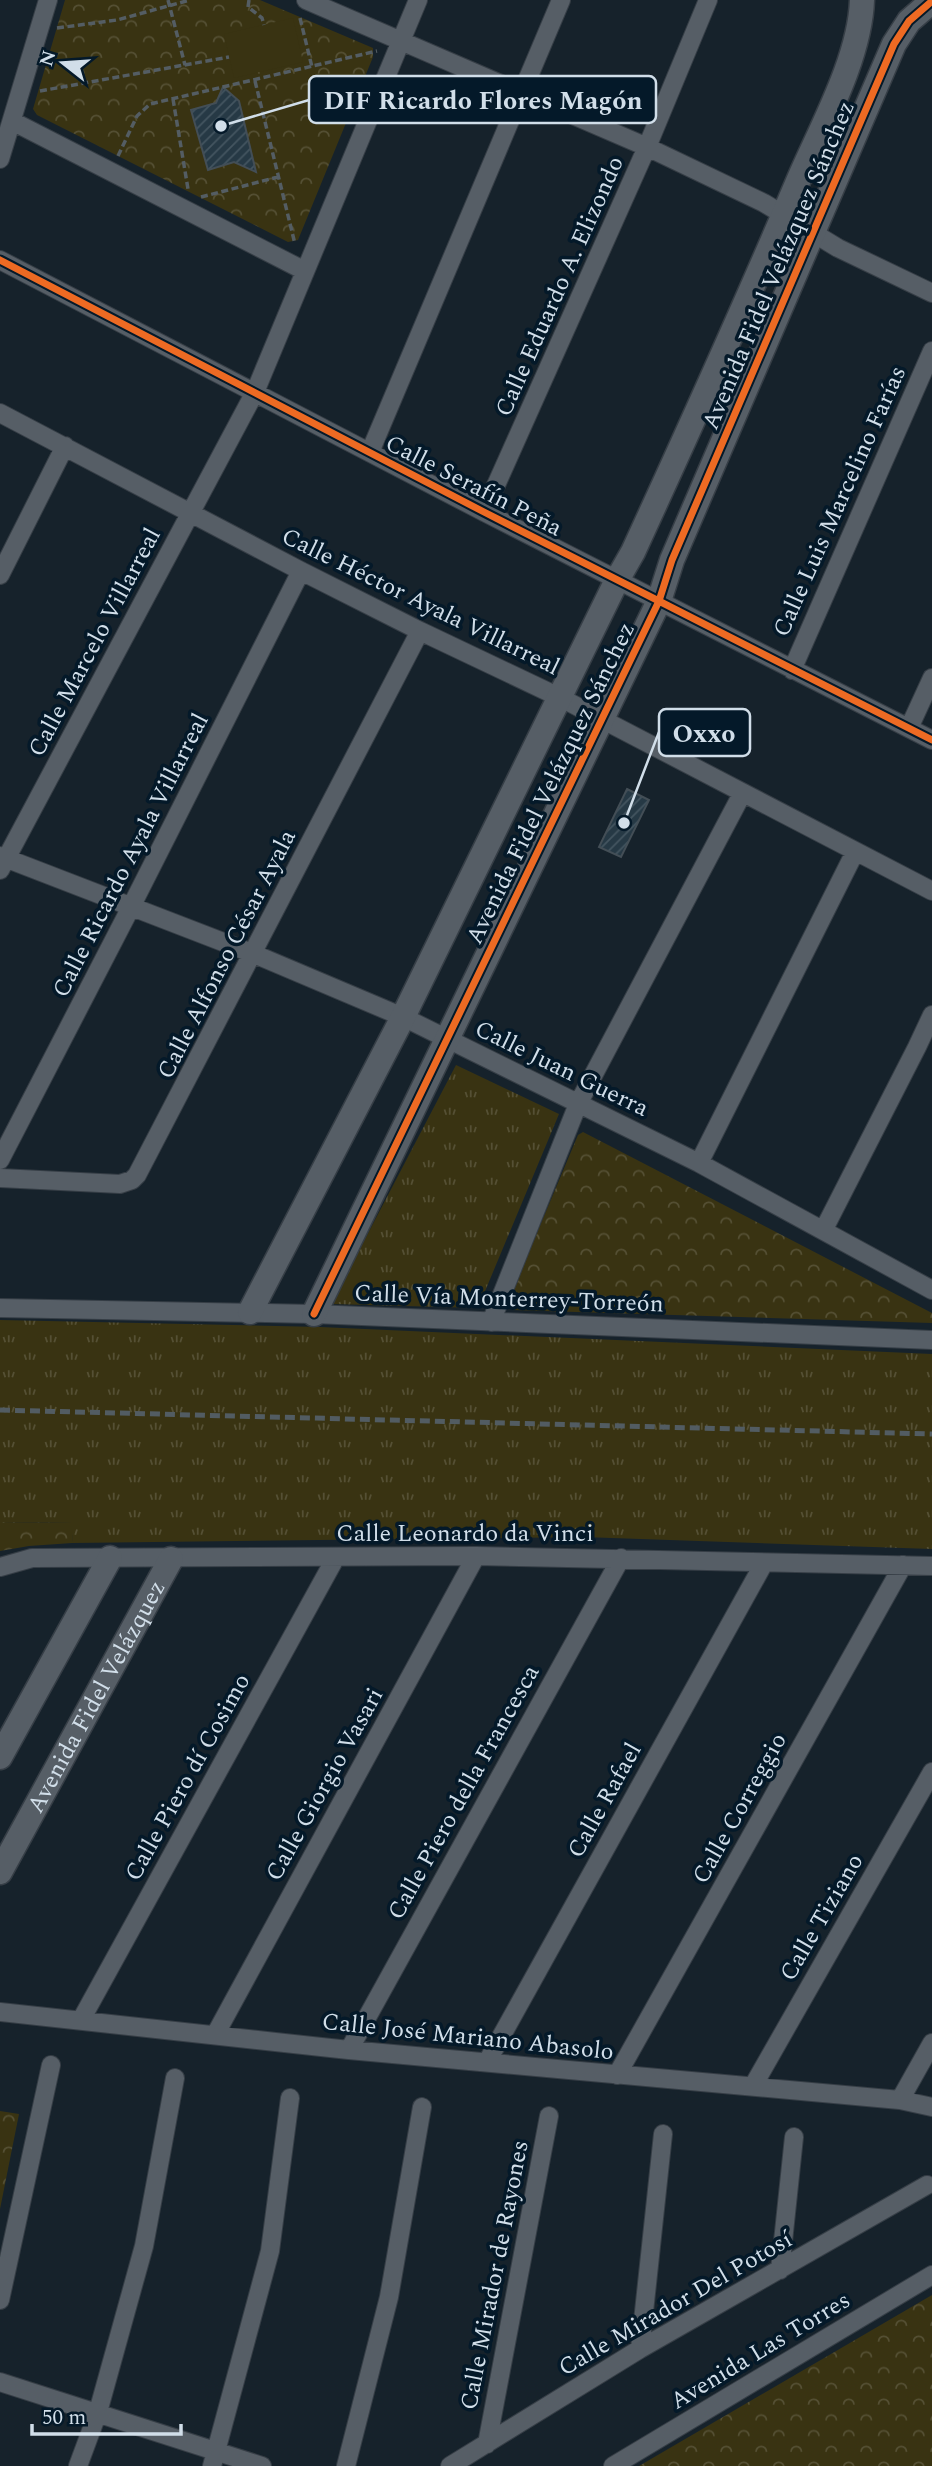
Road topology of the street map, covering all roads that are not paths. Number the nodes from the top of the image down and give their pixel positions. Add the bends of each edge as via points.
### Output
1 (48, 0) edge
2 (418, 0) edge
3 (561, 0) edge
4 (708, 0) edge
5 (862, 0) edge
6 (932, 1) edge
7 (303, 7) edge
8 (402, 41) junction
9 (523, 93) junction
10 (12, 121) junction
11 (647, 148) junction
12 (0, 159) edge
13 (785, 214) junction
14 (813, 232) junction
15 (0, 260) edge
16 (305, 271) junction
17 (932, 293) edge
18 (932, 351) edge
19 (255, 392) junction
20 (0, 413) edge
21 (65, 446) junction
22 (369, 452) junction
23 (191, 512) junction
24 (484, 512) junction
25 (301, 571) junction
26 (0, 575) edge
27 (617, 580) junction
28 (659, 601) junction
29 (420, 631) junction
30 (792, 670) junction
31 (932, 678) edge
32 (561, 698) junction
33 (604, 720) junction
34 (909, 728) junction
35 (932, 740) edge
36 (742, 794) junction
37 (855, 852) junction
38 (2, 862) edge
39 (932, 891) edge
40 (131, 907) junction
41 (254, 954) junction
42 (932, 1015) edge
43 (403, 1017) junction
44 (447, 1038) junction
45 (578, 1104) junction
46 (0, 1160) edge
47 (699, 1163) junction
48 (0, 1178) edge
49 (824, 1229) junction
50 (932, 1290) edge
51 (0, 1308) edge
52 (250, 1312) junction
53 (314, 1314) junction
54 (491, 1322) junction
55 (932, 1340) edge
56 (477, 1556) junction
57 (336, 1557) junction
58 (110, 1558) junction
59 (621, 1558) junction
60 (171, 1559) junction
61 (764, 1563) junction
62 (903, 1566) junction
63 (932, 1566) edge
64 (0, 1567) edge
65 (0, 1758) edge
66 (932, 1772) edge
67 (0, 1872) edge
68 (0, 2012) edge
69 (81, 2020) junction
70 (215, 2035) junction
71 (932, 2043) edge
72 (349, 2050) junction
73 (487, 2062) junction
74 (51, 2065) dead end
75 (617, 2075) junction
76 (175, 2078) dead end
77 (753, 2087) junction
78 (290, 2098) dead end
79 (900, 2100) junction
80 (422, 2107) dead end
81 (932, 2107) edge
82 (549, 2116) dead end
83 (663, 2134) dead end
84 (794, 2137) dead end
85 (927, 2185) dead end
86 (780, 2270) junction
87 (932, 2275) edge
88 (0, 2300) edge
89 (640, 2350) junction
90 (0, 2382) edge
91 (98, 2412) junction
92 (487, 2444) junction
93 (214, 2458) edge
94 (78, 2466) edge
95 (262, 2466) edge
96 (346, 2466) edge
97 (450, 2466) edge
98 (613, 2466) edge

1 - 10 street
2 - 8 street, Calle Marcelo Villarreal
3 - 9 street
4 - 11 street, Calle Eduardo A. Elizondo
5 - 13 street, Avenida Fidel Velázquez Sánchez via 849,62
6 - 14 street, Avenida Fidel Velázquez Sánchez via 909,20 894,44
7 - 8 street
8 - 9 street
8 - 16 street, Calle Marcelo Villarreal
9 - 11 street
9 - 22 street
10 - 12 street
10 - 16 street
11 - 13 street
11 - 24 street, Calle Eduardo A. Elizondo
13 - 14 street
13 - 27 street, Avenida Fidel Velázquez Sánchez
14 - 17 street
14 - 28 street, Avenida Fidel Velázquez Sánchez via 672,560
15 - 19 street, Calle Serafín Peña
16 - 19 street, Calle Marcelo Villarreal
18 - 30 street, Calle Luis Marcelino Farías
19 - 22 street, Calle Serafín Peña
19 - 23 street, Calle Marcelo Villarreal
20 - 21 street, Calle Héctor Ayala Villarreal
21 - 23 street, Calle Héctor Ayala Villarreal
21 - 26 street
22 - 24 street, Calle Serafín Peña
23 - 25 street, Calle Héctor Ayala Villarreal
23 - 38 street, Calle Marcelo Villarreal
24 - 27 street, Calle Serafín Peña
25 - 29 street, Calle Héctor Ayala Villarreal
25 - 40 street, Calle Ricardo Ayala Villarreal
27 - 28 street, Calle Serafín Peña
27 - 32 street, Avenida Fidel Velázquez Sánchez
28 - 30 street, Calle Serafín Peña
28 - 33 street, Avenida Fidel Velázquez Sánchez
29 - 32 street, Calle Héctor Ayala Villarreal
29 - 41 street, Calle Alfonso César Ayala
30 - 34 street, Calle Serafín Peña
31 - 34 street
32 - 33 street, Calle Héctor Ayala Villarreal
32 - 43 street, Avenida Fidel Velázquez Sánchez
33 - 36 street, Calle Héctor Ayala Villarreal
33 - 44 street, Avenida Fidel Velázquez Sánchez
34 - 35 street, Calle Serafín Peña
36 - 37 street, Calle Héctor Ayala Villarreal
36 - 45 street
37 - 39 street, Calle Héctor Ayala Villarreal
37 - 47 street
38 - 40 street, Calle Juan Guerra
40 - 41 street, Calle Juan Guerra
40 - 46 street, Calle Ricardo Ayala Villarreal
41 - 43 street, Calle Juan Guerra
41 - 48 street, Calle Alfonso César Ayala via 132,1180 120,1184
42 - 49 street
43 - 44 street, Calle Juan Guerra
43 - 52 street, Avenida Fidel Velázquez Sánchez
44 - 45 street, Calle Juan Guerra
44 - 53 street, Avenida Fidel Velázquez Sánchez
45 - 47 street, Calle Juan Guerra
45 - 54 street
47 - 49 street, Calle Juan Guerra
49 - 50 street, Calle Juan Guerra
51 - 52 street, Calle Vía Monterrey-Torreón
52 - 53 street, Calle Vía Monterrey-Torreón
53 - 54 street, Calle Vía Monterrey-Torreón
54 - 55 street, Calle Vía Monterrey-Torreón
56 - 57 street, Calle Leonardo da Vinci
56 - 59 street, Calle Leonardo da Vinci
56 - 70 street, Calle Giorgio Vasari
57 - 60 street, Calle Leonardo da Vinci
57 - 69 street, Calle Piero dí Cosimo
58 - 60 street, Calle Leonardo da Vinci
58 - 64 street, Calle Leonardo da Vinci via 32,1558
58 - 65 street
59 - 61 street, Calle Leonardo da Vinci
59 - 72 street, Calle Piero della Francesca
60 - 67 street, Avenida Fidel Velázquez
61 - 62 street, Calle Leonardo da Vinci
61 - 73 street, Calle Rafael
62 - 63 street, Calle Leonardo da Vinci
62 - 75 street, Calle Correggio
66 - 77 street, Calle Tiziano
68 - 69 street, Calle José Mariano Abasolo
69 - 70 street, Calle José Mariano Abasolo
70 - 72 street, Calle José Mariano Abasolo
71 - 79 street
72 - 73 street, Calle José Mariano Abasolo
73 - 75 street, Calle José Mariano Abasolo
74 - 88 street
75 - 77 street, Calle José Mariano Abasolo
76 - 91 street via 144,2246
77 - 79 street, Calle José Mariano Abasolo
78 - 93 street via 270,2251
79 - 81 street, Calle José Mariano Abasolo
80 - 96 street via 389,2297
82 - 92 street, Calle Mirador de Rayones
83 - 89 street
84 - 86 street
85 - 86 street, Calle Mirador Del Potosí
86 - 89 street, Calle Mirador Del Potosí
87 - 98 street, Avenida Las Torres
89 - 92 street, Calle Mirador Del Potosí
90 - 91 street
91 - 93 street
91 - 94 street
92 - 97 street, Calle Mirador Del Potosí
93 - 95 street

